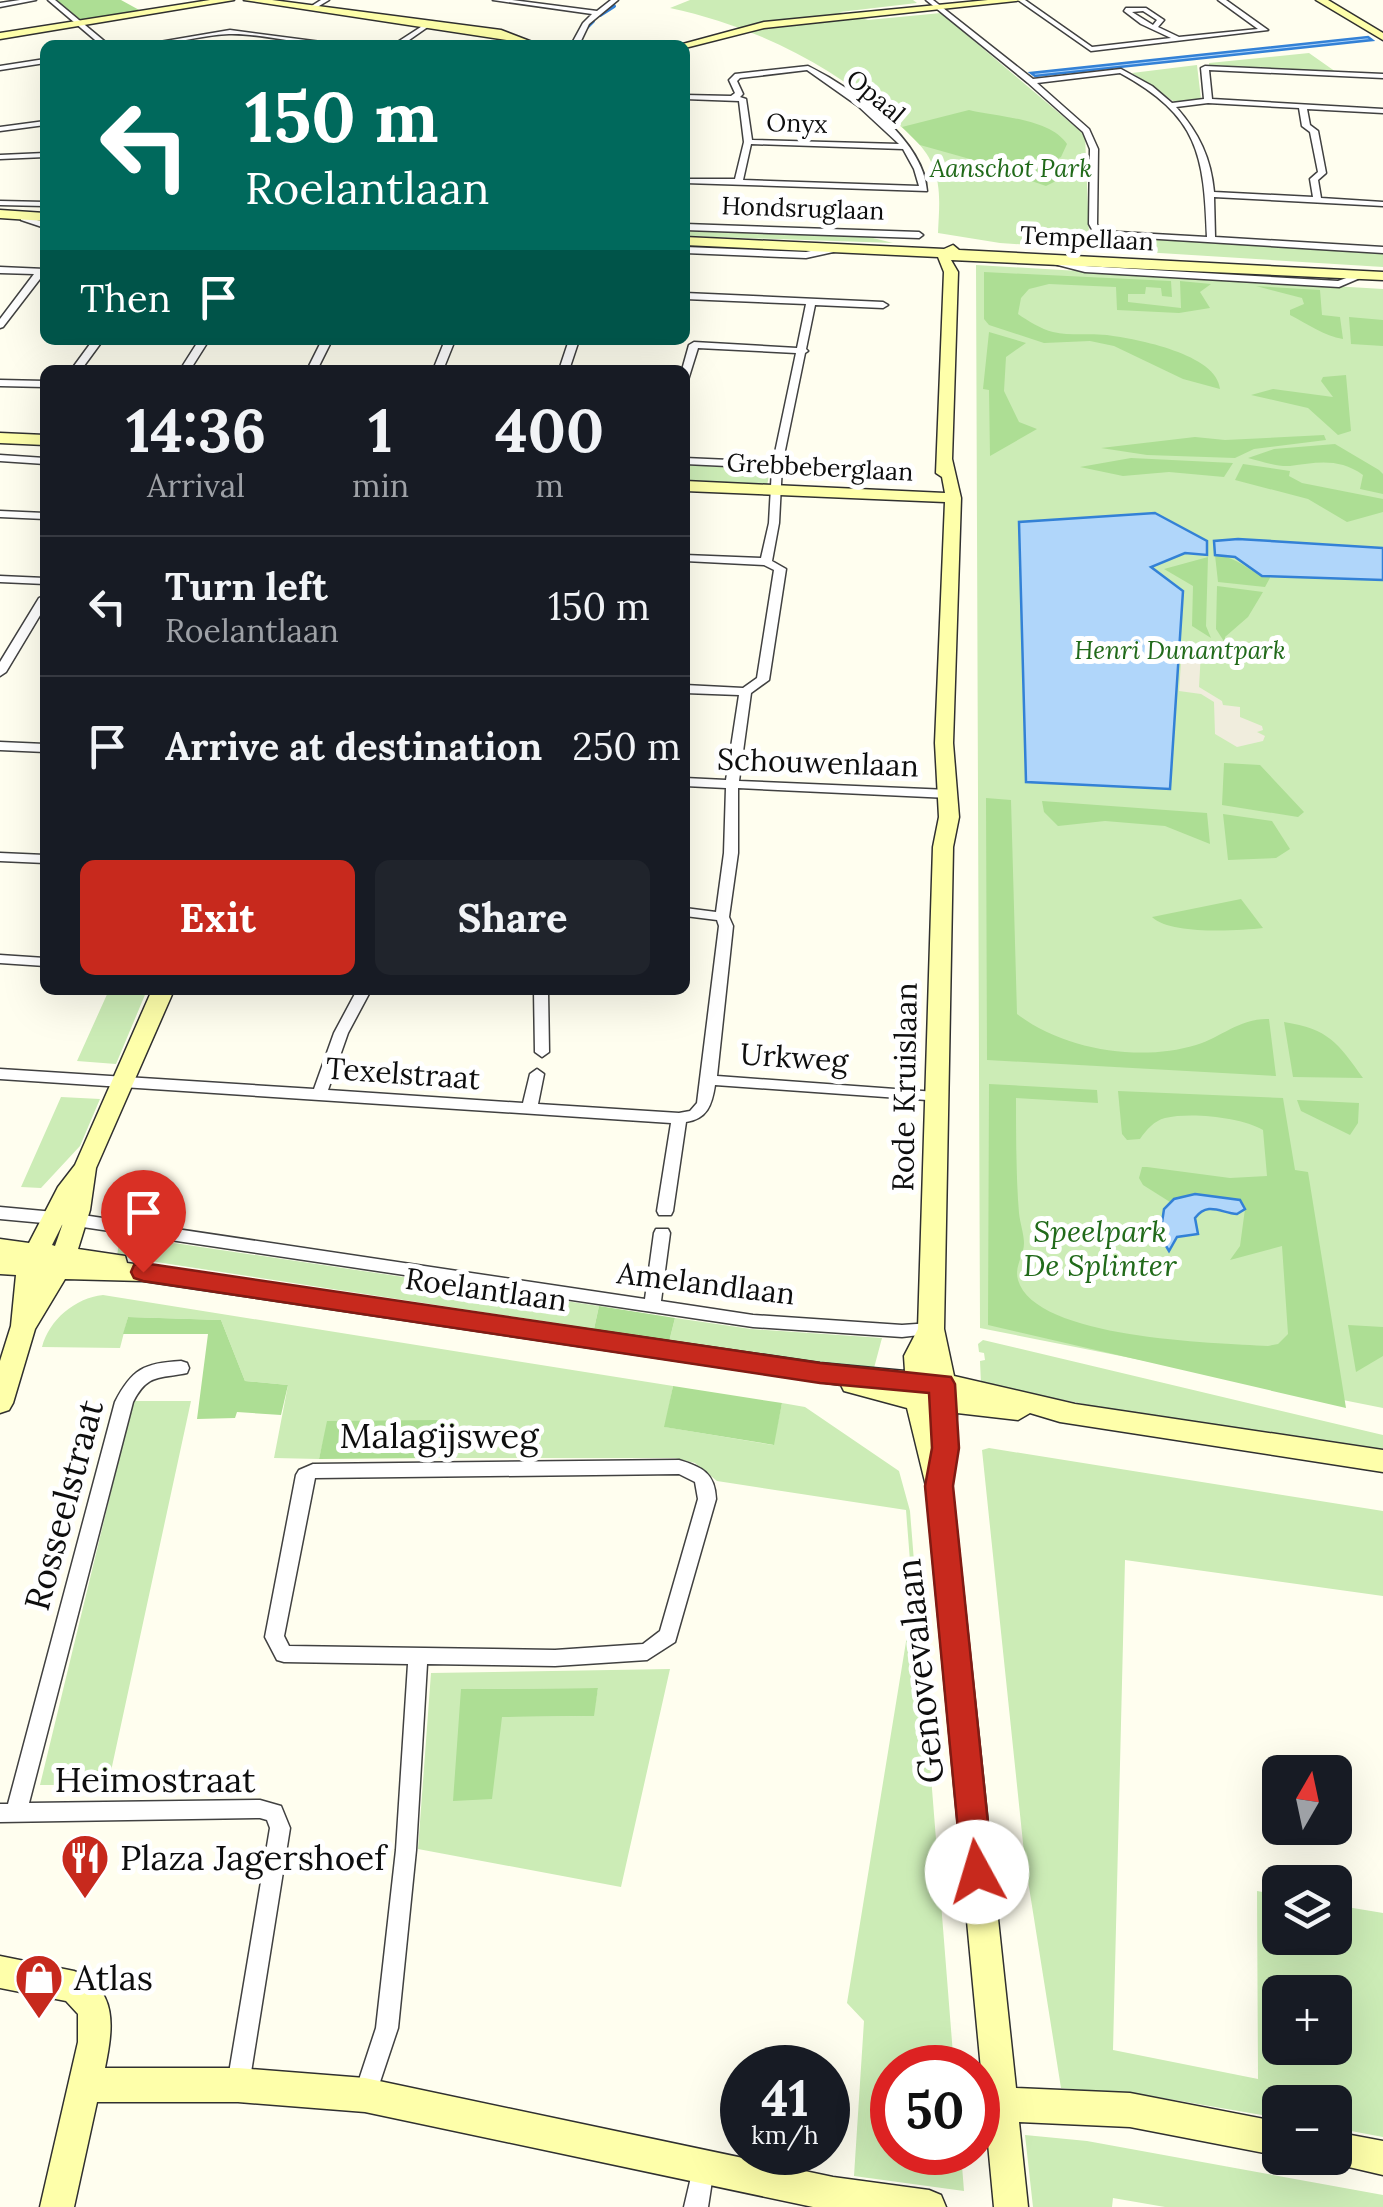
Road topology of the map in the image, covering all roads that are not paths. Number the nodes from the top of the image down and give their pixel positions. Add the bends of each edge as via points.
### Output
1 (33, 0) edge
2 (51, 0) edge
3 (229, 0) edge
4 (248, 0) edge
5 (326, 0) edge
6 (496, 0) edge
7 (616, 0) edge
8 (1020, 0) edge
9 (1221, 0) edge
10 (1321, 0) edge
11 (192, 2) edge
12 (934, 4) edge
13 (0, 5) edge
14 (312, 8) junction
15 (597, 14) junction
16 (78, 24) junction
17 (429, 24) junction
18 (1156, 25) dead end
19 (0, 36) edge
20 (1383, 37) edge
21 (98, 40) edge
22 (178, 40) edge
23 (290, 40) edge
24 (405, 40) edge
25 (520, 40) edge
26 (578, 40) edge
27 (1179, 40) junction
28 (690, 44) edge
29 (40, 62) edge
30 (0, 68) edge
31 (1383, 76) edge
32 (1032, 81) junction
33 (690, 97) edge
34 (734, 97) junction
35 (1208, 102) junction
36 (1170, 106) junction
37 (1303, 107) junction
38 (1383, 111) edge
39 (40, 125) edge
40 (0, 129) edge
41 (748, 142) junction
42 (904, 147) junction
43 (40, 153) edge
44 (0, 157) edge
45 (690, 181) edge
46 (738, 182) junction
47 (1208, 194) junction
48 (1317, 200) junction
49 (0, 203) edge
50 (40, 204) edge
51 (1383, 204) edge
52 (0, 216) edge
53 (40, 220) edge
54 (40, 220) edge
55 (690, 227) edge
56 (919, 235) dead end
57 (1212, 240) junction
58 (690, 241) edge
59 (811, 246) junction
60 (835, 249) junction
61 (690, 250) edge
62 (1383, 250) edge
63 (953, 252) junction
64 (1045, 258) junction
65 (1225, 268) junction
66 (0, 270) edge
67 (40, 272) edge
68 (1363, 275) junction
69 (40, 276) edge
70 (1383, 276) edge
71 (690, 296) edge
72 (811, 302) junction
73 (883, 305) dead end
74 (0, 326) edge
75 (803, 350) junction
76 (689, 365) edge
77 (0, 382) edge
78 (40, 384) edge
79 (0, 438) edge
80 (40, 440) edge
81 (0, 458) edge
82 (40, 461) edge
83 (690, 461) edge
84 (777, 464) junction
85 (690, 486) edge
86 (774, 489) junction
87 (947, 497) junction
88 (0, 514) edge
89 (40, 516) edge
90 (690, 558) edge
91 (766, 562) junction
92 (0, 579) edge
93 (40, 581) edge
94 (40, 605) edge
95 (6, 652) edge
96 (0, 672) edge
97 (690, 689) edge
98 (745, 692) junction
99 (0, 746) edge
100 (40, 748) edge
101 (690, 782) edge
102 (732, 785) junction
103 (943, 794) junction
104 (0, 857) edge
105 (40, 859) edge
106 (690, 913) edge
107 (722, 918) junction
108 (0, 959) edge
109 (40, 962) edge
110 (161, 995) edge
111 (361, 995) edge
112 (541, 995) edge
113 (542, 1052) dead end
114 (0, 1074) edge
115 (537, 1074) dead end
116 (709, 1080) junction
117 (123, 1082) junction
118 (318, 1096) junction
119 (936, 1097) junction
120 (529, 1110) junction
121 (679, 1118) junction
122 (665, 1211) dead end
123 (0, 1214) edge
124 (64, 1219) junction
125 (662, 1233) dead end
126 (0, 1248) edge
127 (32, 1258) junction
128 (59, 1261) junction
129 (0, 1264) edge
130 (652, 1306) junction
131 (931, 1329) junction
132 (14, 1337) edge
133 (181, 1368) dead end
134 (930, 1392) junction
135 (0, 1402) edge
136 (1383, 1461) edge
137 (418, 1658) junction
138 (8, 1813) edge
139 (0, 1972) edge
140 (994, 2045) edge
141 (86, 2085) junction
142 (238, 2085) junction
143 (365, 2095) junction
144 (1000, 2104) joint
145 (1262, 2136) edge
146 (1352, 2152) edge
147 (1383, 2158) edge
148 (703, 2168) junction
149 (58, 2207) edge
150 (696, 2207) edge
151 (928, 2207) edge
152 (1011, 2207) edge

1 - 13 street
2 - 16 street
3 - 11 main road
4 - 14 main road
5 - 14 street
6 - 15 street
7 - 15 street
8 - 12 main road
8 - 27 street via 1085,48
9 - 27 street via 1265,30
10 - 20 main road
11 - 16 main road
12 - 28 main road via 764,25
12 - 32 street
14 - 17 main road
15 - 26 street
16 - 19 main road
16 - 21 street
17 - 24 street
17 - 25 main road
18 - 27 street
22 - 23 street via 230,32
29 - 30 street
31 - 35 street via 1206,68
32 - 36 street via 1122,72
32 - 57 street via 1086,131 1094,149 1098,233
33 - 34 street
34 - 41 street via 742,99
34 - 42 street, Opaal via 738,76 808,68 862,105
35 - 36 street
35 - 37 street
36 - 47 street via 1202,149
37 - 38 street
37 - 48 street via 1322,173 1314,180
39 - 40 street
41 - 42 street, Onyx
41 - 46 street
42 - 46 street, Opaal via 924,189
43 - 44 street
45 - 46 street
47 - 48 street
47 - 57 street
48 - 51 street
49 - 50 street
52 - 53 main road
52 - 54 main road
55 - 56 street, Hondsruglaan
57 - 62 street
58 - 59 main road, Hondsruglaan
59 - 60 main road, Hondsruglaan
59 - 63 main road, Hondsruglaan
60 - 61 street, Hondsruglaan
60 - 63 main road, Hondsruglaan
63 - 64 main road, Tempellaan
63 - 65 main road, Tempellaan
63 - 87 main road, Rode Kruislaan via 958,266 951,272
64 - 65 main road, Tempellaan
64 - 68 street via 1084,269 1339,284
65 - 68 main road, Tempellaan
66 - 67 street
68 - 70 main road, Tempellaan
69 - 74 street
71 - 72 street
72 - 73 street
72 - 75 street
75 - 76 street via 694,346
75 - 84 street
77 - 78 street
79 - 80 main road
81 - 82 street
83 - 84 street, Grebbeberglaan
84 - 86 street
85 - 86 main road, Grebbeberglaan
86 - 87 main road, Grebbeberglaan
86 - 91 street
87 - 103 main road, Rode Kruislaan
88 - 89 street
90 - 91 street
91 - 98 street via 780,569 766,662 763,680
92 - 93 street
94 - 95 street
95 - 96 street
97 - 98 street
98 - 102 street
99 - 100 street
101 - 102 street, Schouwenlaan
102 - 103 street, Schouwenlaan
102 - 107 street
103 - 119 main road, Rode Kruislaan
104 - 105 street
106 - 107 street
107 - 116 street
108 - 109 street
110 - 117 main road
111 - 118 street
112 - 113 street
114 - 117 street, Texelstraat
115 - 120 street
116 - 119 street, Urkweg
116 - 121 street via 704,1105 694,1116
117 - 118 street, Texelstraat
117 - 124 main road
118 - 120 street, Texelstraat
119 - 131 main road, Rode Kruislaan
120 - 121 street, Texelstraat
121 - 122 street
123 - 124 street, Amelandlaan
124 - 127 main road
124 - 128 main road
124 - 130 street, Amelandlaan
125 - 130 street
126 - 127 main road, Roelantlaan
127 - 128 main road, Roelantlaan
127 - 129 main road, Roelantlaan
127 - 132 main road
128 - 132 main road via 40,1306
128 - 134 main road, Roelantlaan
130 - 131 street, Amelandlaan via 753,1321
131 - 134 main road, Rode Kruislaan via 940,1358
132 - 135 main road
133 - 138 street, Rosseelstraat via 149,1369 135,1379 124,1402
134 - 136 main road, Roelantlaan
134 - 140 main road, Genovevalaan via 946,1448 939,1486
137 - 137 street, Malagijsweg via 555,1658 658,1646 668,1636 708,1483 700,1473 678,1467 313,1470 305,1476 274,1637 284,1654
137 - 143 street via 387,2028
138 - 142 street, Heimostraat via 274,1813 280,1828
139 - 141 main road via 74,1987 95,2008
141 - 142 main road
141 - 149 main road
142 - 143 main road
143 - 148 main road
144 - 145 main road via 1130,2110
144 - 152 main road, Genovevalaan
146 - 147 main road
148 - 150 street
148 - 151 main road

